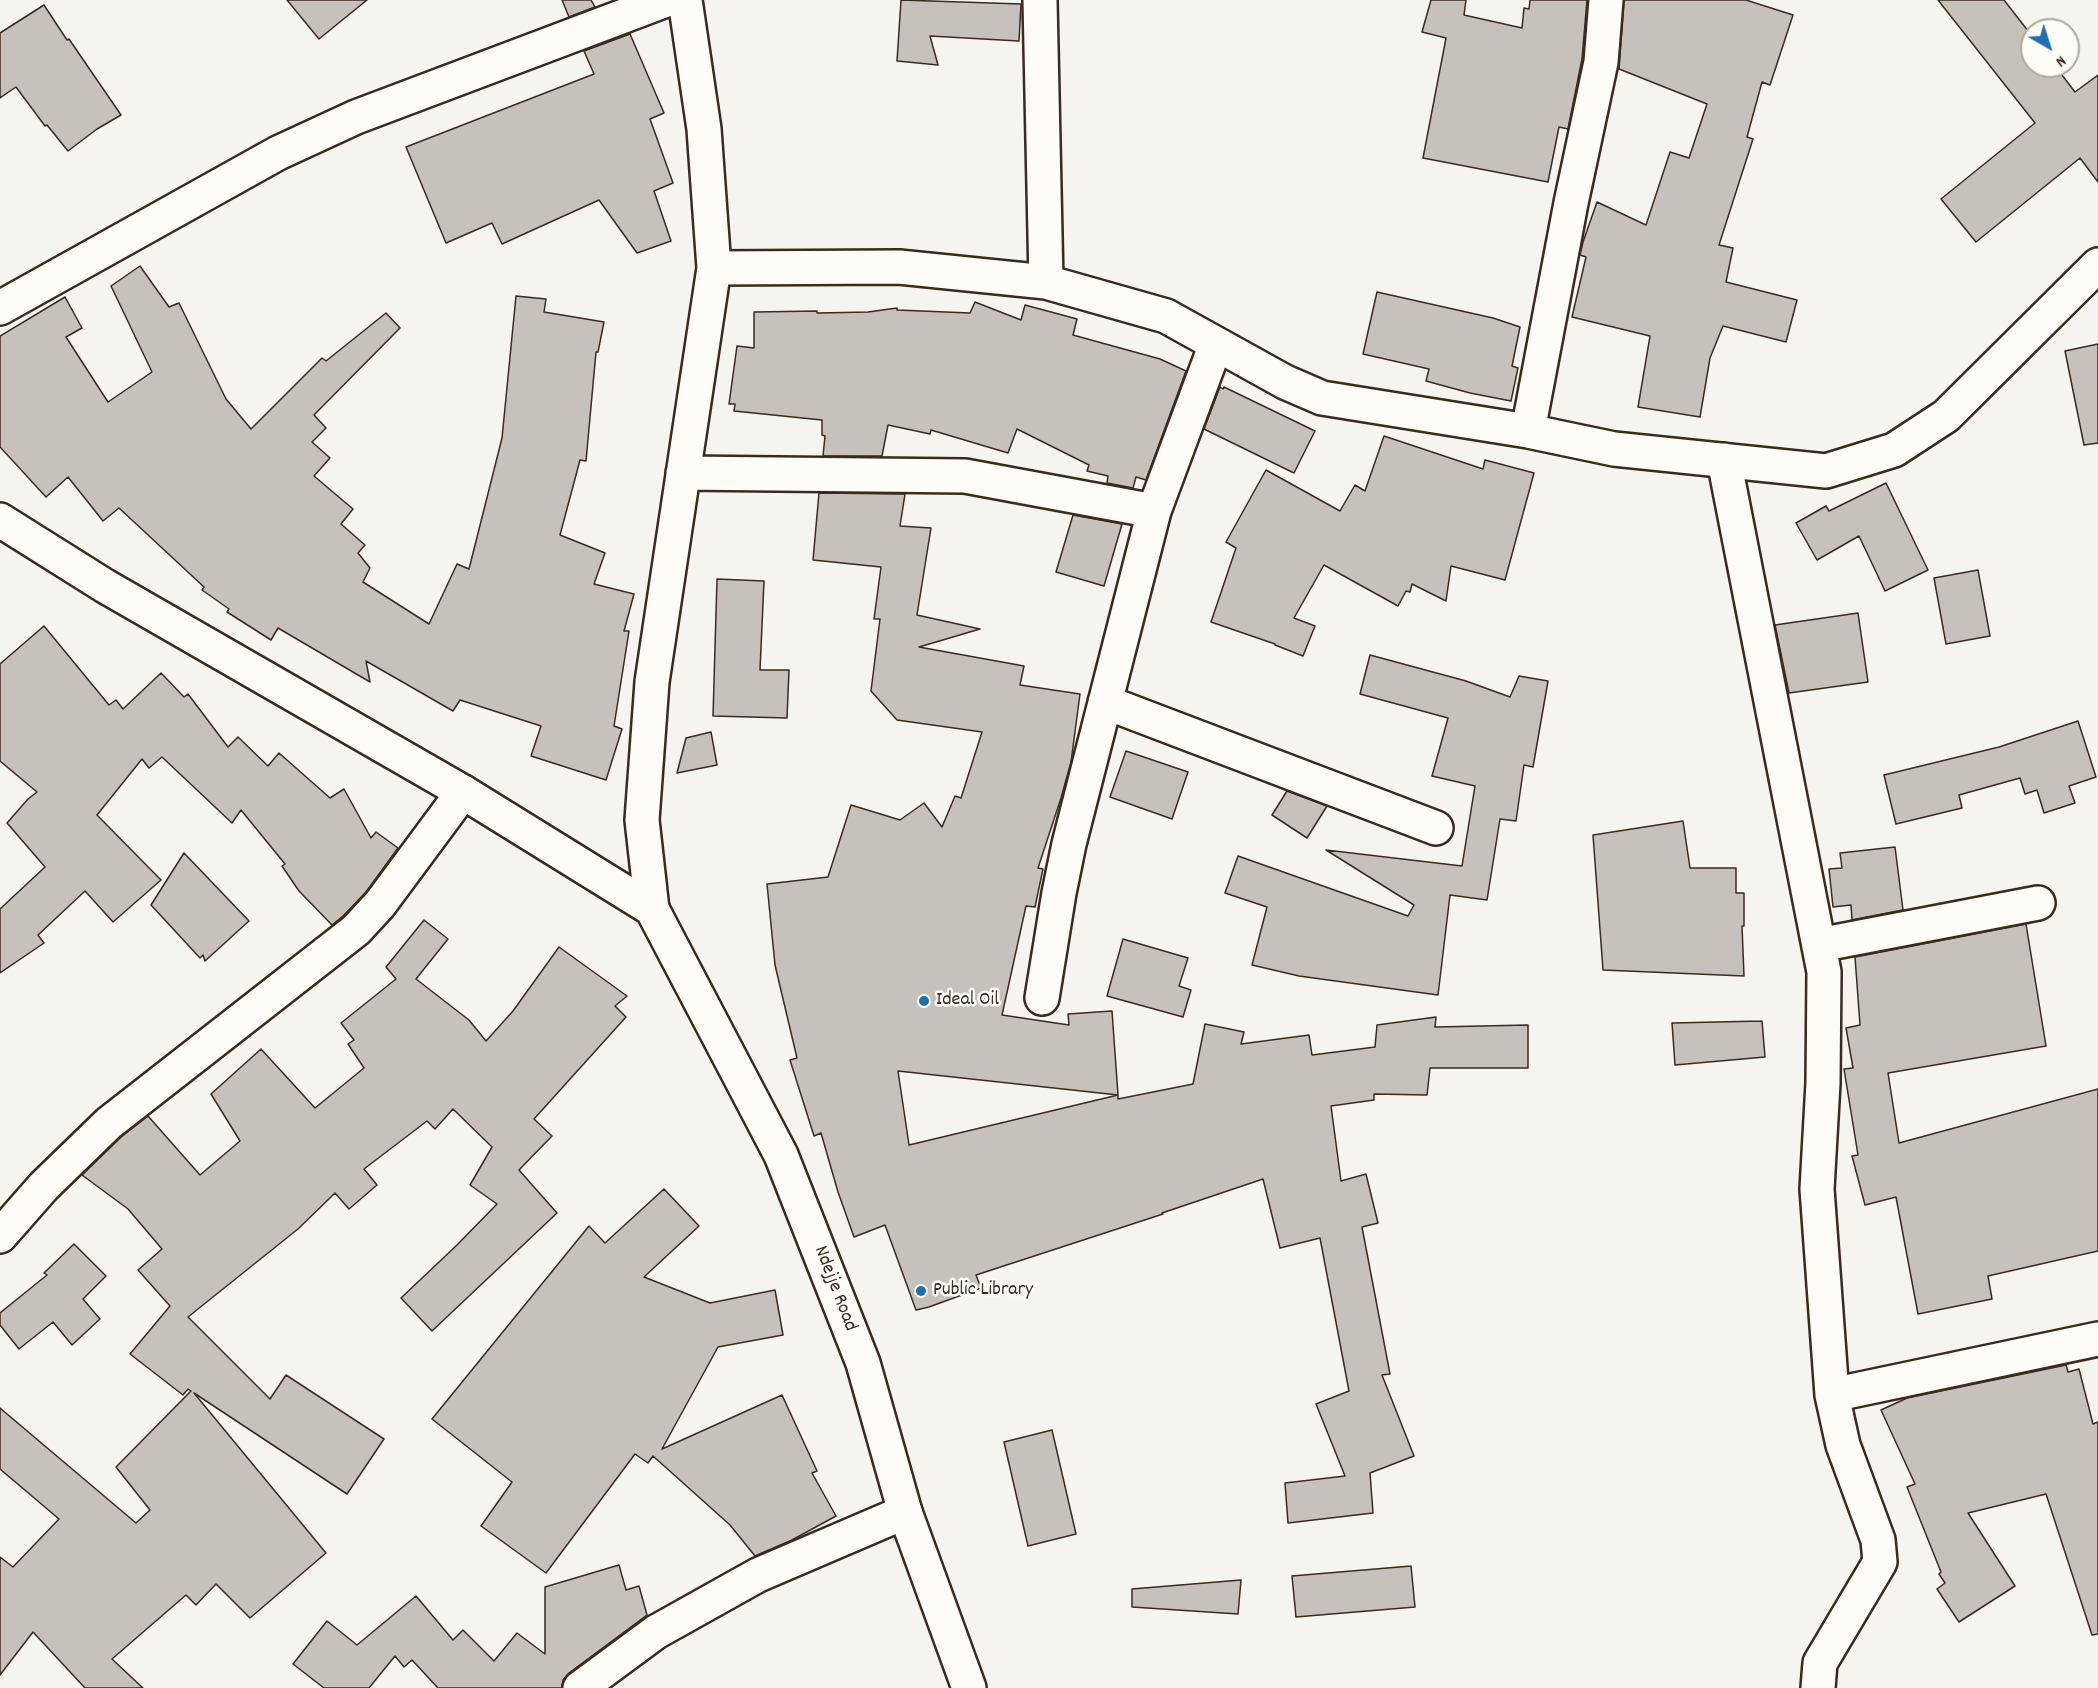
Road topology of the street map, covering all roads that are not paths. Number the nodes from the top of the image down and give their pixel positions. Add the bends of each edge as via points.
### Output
1 (666, 0) edge
2 (685, 0) edge
3 (1040, 0) edge
4 (1606, 0) edge
5 (2098, 266) edge
6 (714, 268) junction
7 (1046, 282) junction
8 (0, 308) edge
9 (1216, 344) junction
10 (1528, 431) junction
11 (1724, 460) junction
12 (683, 473) junction
13 (1154, 511) junction
14 (0, 520) edge
15 (1105, 702) junction
16 (462, 792) junction
17 (1436, 828) dead end
18 (2037, 903) dead end
19 (652, 909) junction
20 (1819, 945) junction
21 (1042, 998) dead end
22 (0, 1236) edge
23 (2098, 1339) edge
24 (1832, 1395) junction
25 (905, 1512) junction
26 (580, 1688) edge
27 (969, 1688) edge
28 (1818, 1688) edge

1 - 8 street via 346,121 279,153
2 - 6 street via 704,129
3 - 7 street
4 - 10 street via 1601,62
5 - 11 street via 1946,416 1894,450 1826,471
6 - 7 street via 899,267
6 - 12 street
7 - 9 street via 1166,316
9 - 10 street via 1322,398
9 - 13 street
10 - 11 street via 1614,449
11 - 20 street
12 - 13 street via 965,476
12 - 19 street via 652,682 642,820
13 - 15 street
14 - 16 street via 105,586
15 - 17 street
15 - 21 street via 1069,844
16 - 19 street
16 - 22 street via 380,904 356,930 109,1123 44,1186
18 - 20 street
19 - 25 street, Ndejje Road via 782,1155 863,1363
20 - 24 street via 1824,972 1824,1016 1817,1189
23 - 24 street
24 - 28 street via 1843,1445 1878,1540 1880,1562 1820,1663
25 - 26 street via 758,1575 656,1632
25 - 27 street, Ndejje Road

